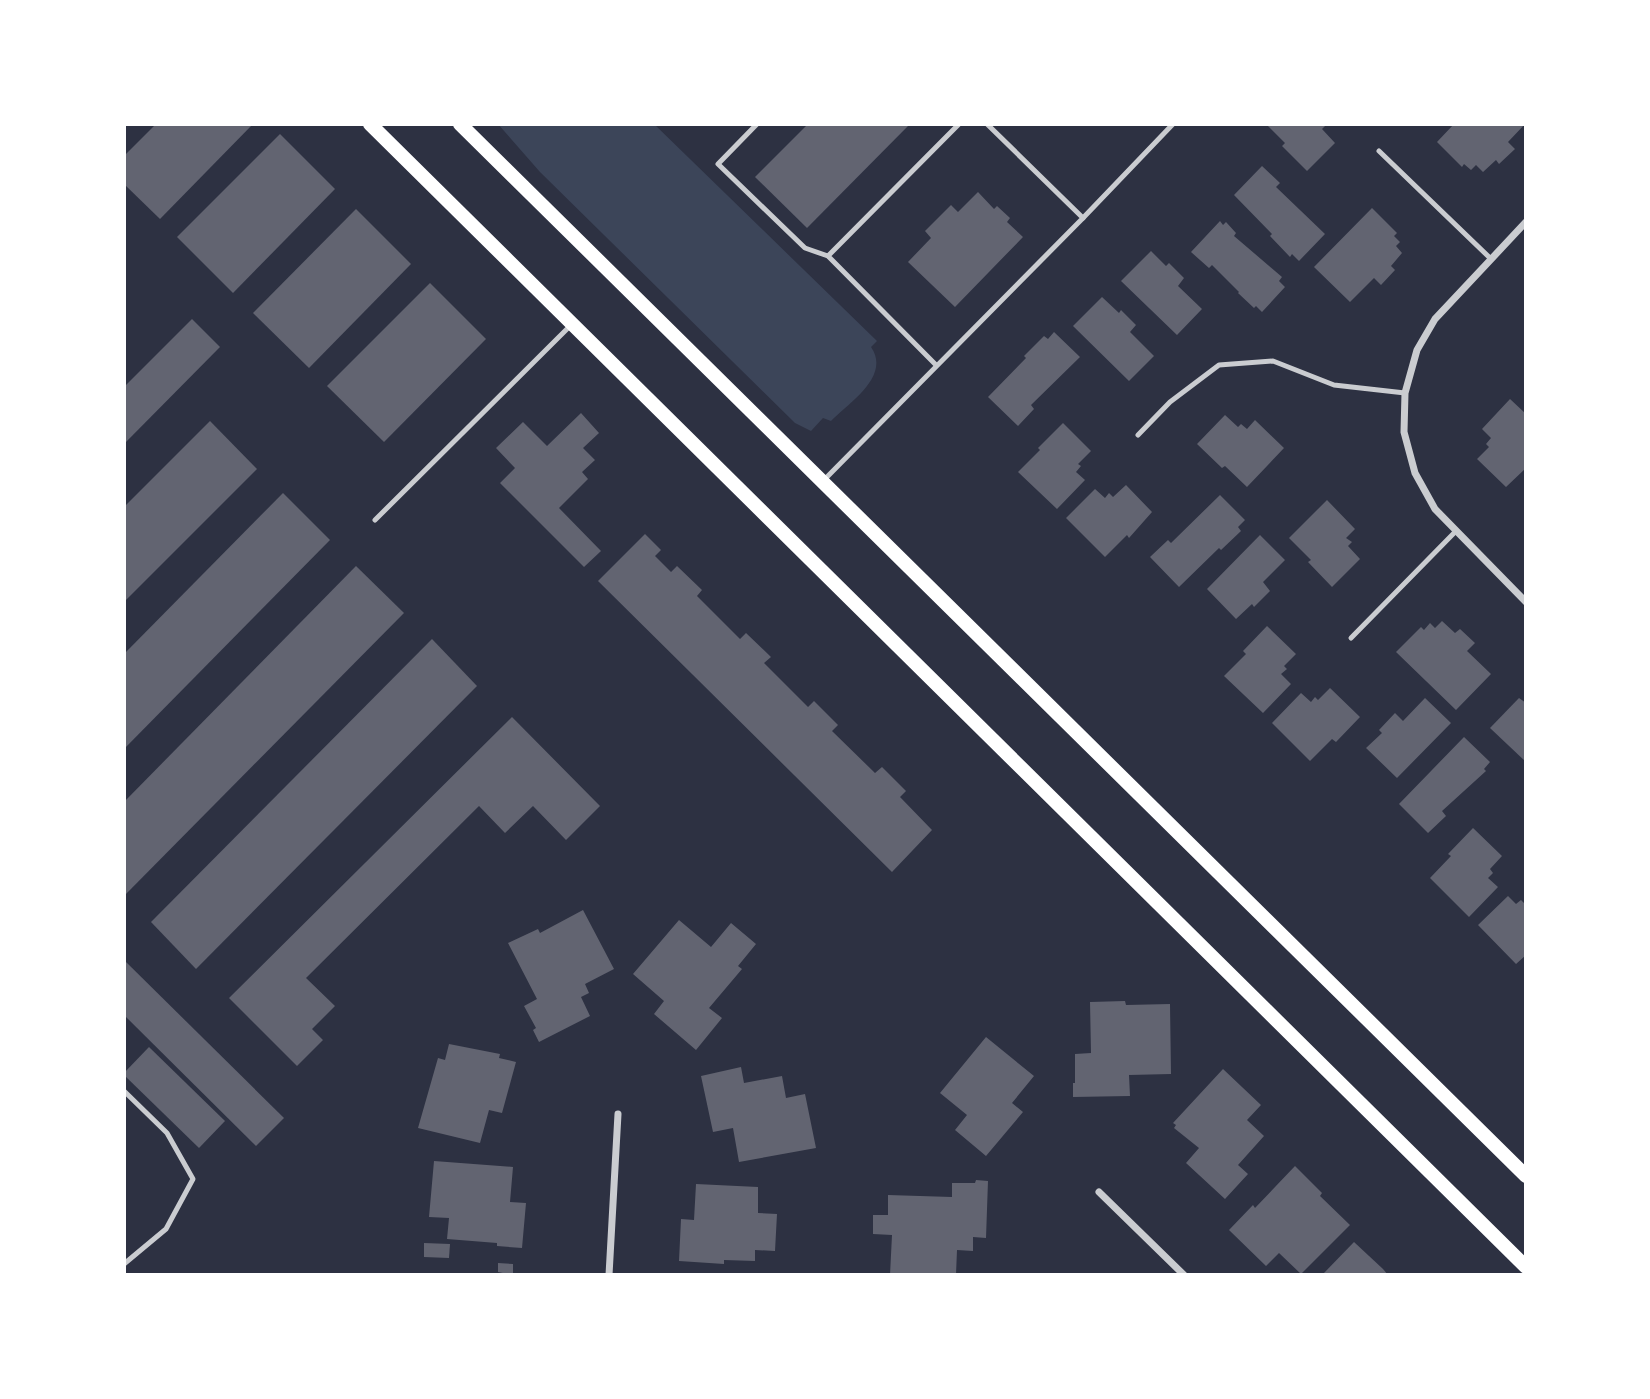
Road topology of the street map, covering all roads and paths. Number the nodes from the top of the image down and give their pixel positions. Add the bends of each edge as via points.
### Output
1 (370, 124) edge
2 (460, 124) edge
3 (757, 124) edge
4 (959, 124) edge
5 (986, 124) edge
6 (1173, 124) edge
7 (1379, 151) dead end
8 (1083, 218) junction
9 (1526, 222) edge
10 (828, 257) junction
11 (1490, 258) junction
12 (572, 324) junction
13 (936, 365) junction
14 (1405, 393) junction
15 (1138, 435) dead end
16 (822, 482) junction
17 (374, 520) dead end
18 (1455, 532) junction
19 (1526, 602) edge
20 (1351, 638) dead end
21 (124, 1091) edge
22 (618, 1114) dead end
23 (1526, 1176) edge
24 (1099, 1192) dead end
25 (124, 1264) edge
26 (1526, 1267) edge
27 (609, 1275) edge
28 (1184, 1275) edge

1 - 12 main road
2 - 16 main road
3 - 10 lane via 718,164 805,248
4 - 10 lane
5 - 8 lane
6 - 8 lane
7 - 11 lane
8 - 13 lane
9 - 11 street
10 - 13 lane
11 - 14 street via 1435,319 1417,350
12 - 17 lane
12 - 26 main road
13 - 16 lane
14 - 15 lane via 1334,385 1273,361 1219,365 1170,402
14 - 18 street via 1404,432 1415,472 1435,509
16 - 23 main road
18 - 19 street
18 - 20 lane
21 - 25 lane via 167,1133 193,1179 166,1229
22 - 27 street
24 - 28 street

